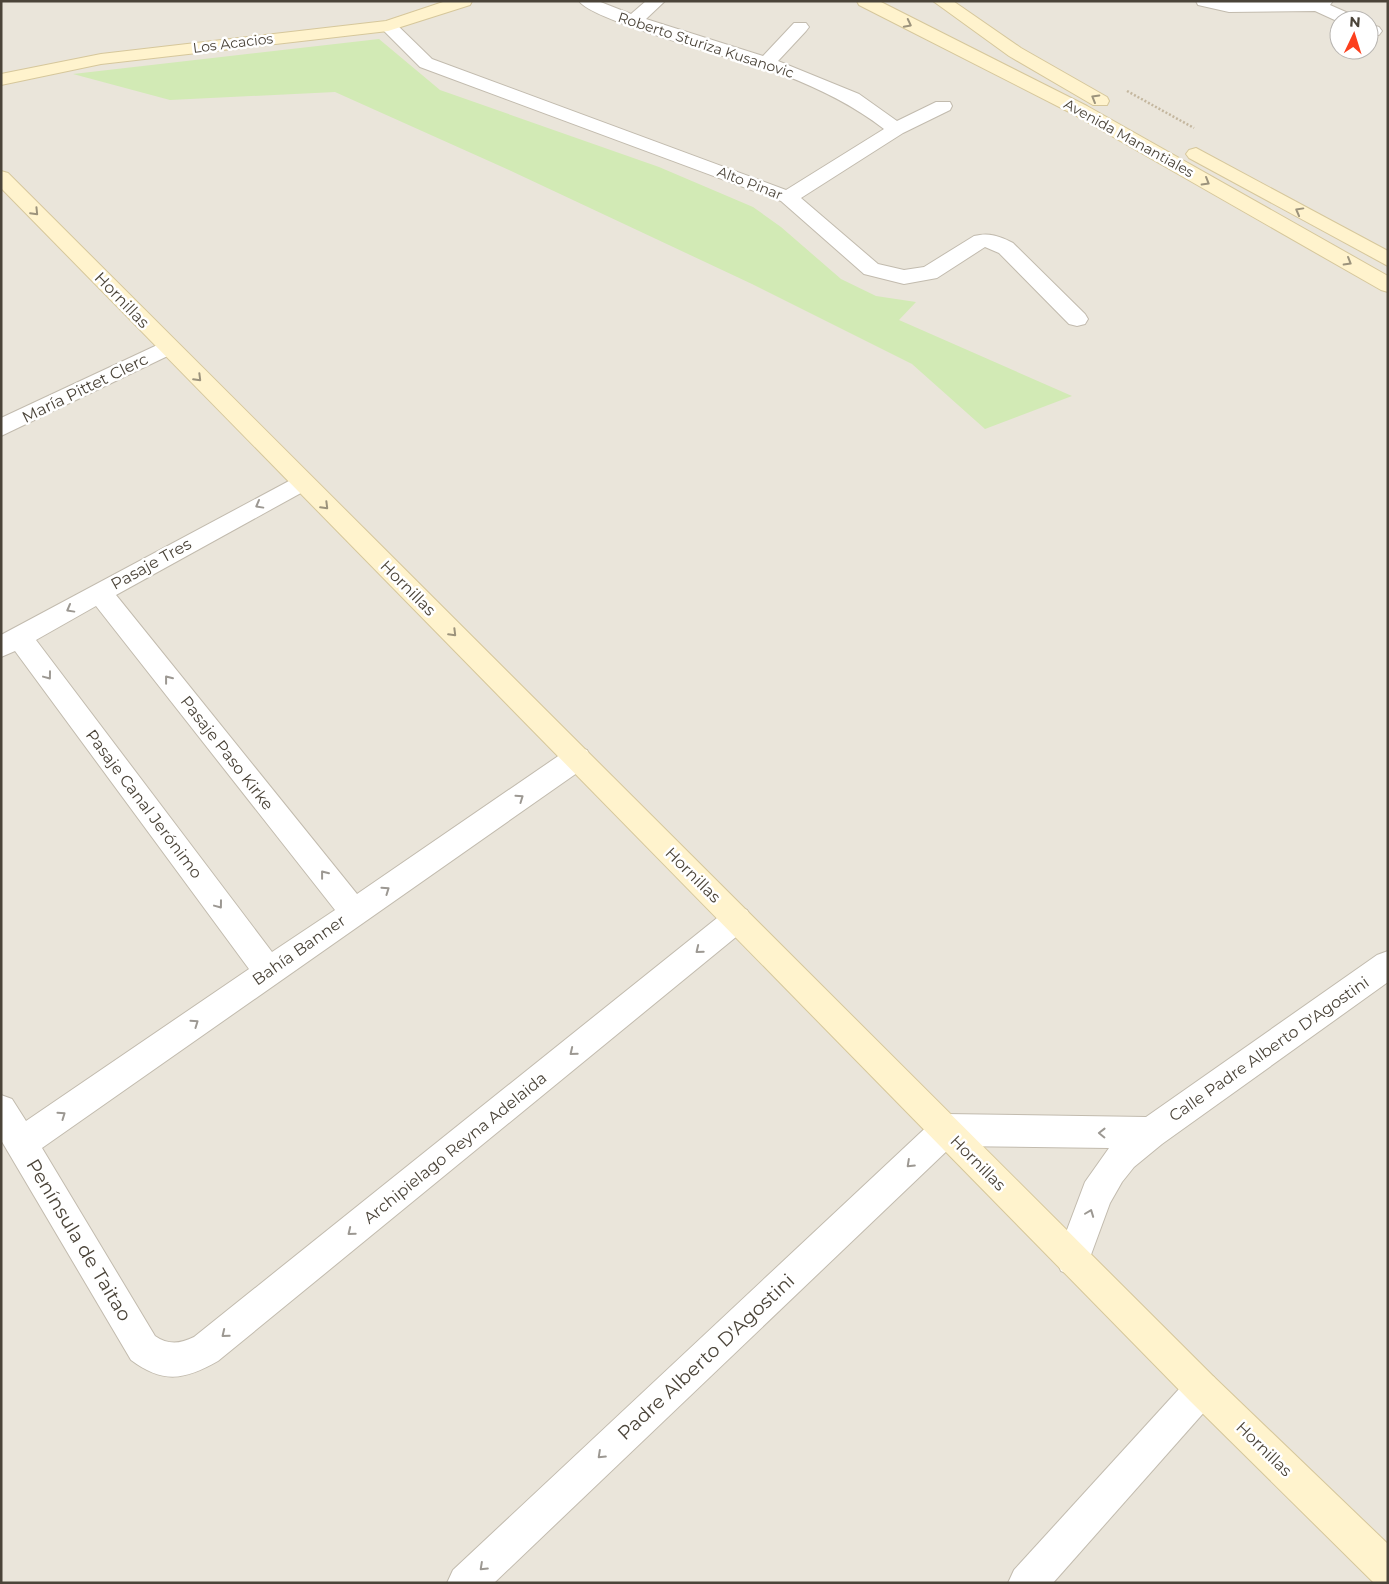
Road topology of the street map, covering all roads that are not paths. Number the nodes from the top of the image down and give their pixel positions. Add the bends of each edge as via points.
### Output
1 (464, 1) edge
2 (587, 1) edge
3 (657, 1) edge
4 (865, 1) edge
5 (941, 1) edge
6 (1204, 1) edge
7 (1317, 3) edge
8 (1330, 10) edge
9 (632, 22) junction
10 (388, 26) junction
11 (800, 27) dead end
12 (767, 62) junction
13 (1, 80) edge
14 (943, 106) dead end
15 (896, 129) junction
16 (1165, 137) dead end
17 (1182, 147) dead end
18 (1, 177) edge
19 (788, 197) junction
20 (1388, 260) edge
21 (1388, 285) edge
22 (1077, 319) dead end
23 (168, 348) junction
24 (1, 428) edge
25 (302, 482) junction
26 (100, 593) junction
27 (10, 642) edge
28 (577, 758) junction
29 (354, 912) junction
30 (737, 919) junction
31 (1388, 965) edge
32 (269, 972) junction
33 (1, 1110) edge
34 (946, 1130) junction
35 (1151, 1133) junction
36 (22, 1143) junction
37 (1073, 1259) junction
38 (165, 1361) joint
39 (1202, 1389) junction
40 (1388, 1570) edge
41 (466, 1583) edge
42 (1027, 1583) edge

1 - 10 street, Los Acacios
2 - 9 street, Roberto Sturiza Kusanovic
3 - 9 street
4 -> 21 street, Avenida Manantiales via 1080,110
16 -> 5 street, Avenida Manantiales via 1015,52
6 - 7 street via 1229,7
7 - 8 street
9 - 12 street, Roberto Sturiza Kusanovic
10 - 13 street, Los Acacios via 101,59
10 - 19 street, Alto Pinar via 426,63
11 - 12 street
12 - 15 street, Roberto Sturiza Kusanovic via 854,98
14 - 15 street
15 - 19 street
20 -> 17 street, Avenida Manantiales
18 -> 23 street, Hornillas
19 - 22 street, Alto Pinar via 871,269 904,277 930,272 981,240 994,241 1006,248
23 - 24 street, María Pittet Clerc
23 -> 25 street, Hornillas
25 -> 26 street, Pasaje Tres
25 -> 28 street, Hornillas
26 -> 27 street, Pasaje Tres
29 -> 26 street, Pasaje Paso Kirke
27 -> 32 street, Pasaje Canal Jerónimo
29 -> 28 street, Bahía Banner
28 - 30 street, Hornillas
29 - 32 street, Bahía Banner
30 - 34 street, Hornillas
30 -> 38 street, Archipielago Reyna Adelaida via 206,1349 182,1360
31 - 35 street, Calle Padre Alberto D'Agostini
36 -> 32 street, Bahía Banner
33 - 36 street, Península de Taitao
35 -> 34 street
34 - 37 street, Hornillas
34 -> 41 street, Padre Alberto D'Agostini
37 -> 35 street, Calle Padre Alberto D'Agostini via 1097,1194 1111,1171 1123,1156
36 - 38 street, Península de Taitao via 143,1348
37 - 39 street, Hornillas
39 - 40 street, Hornillas
39 - 42 street

